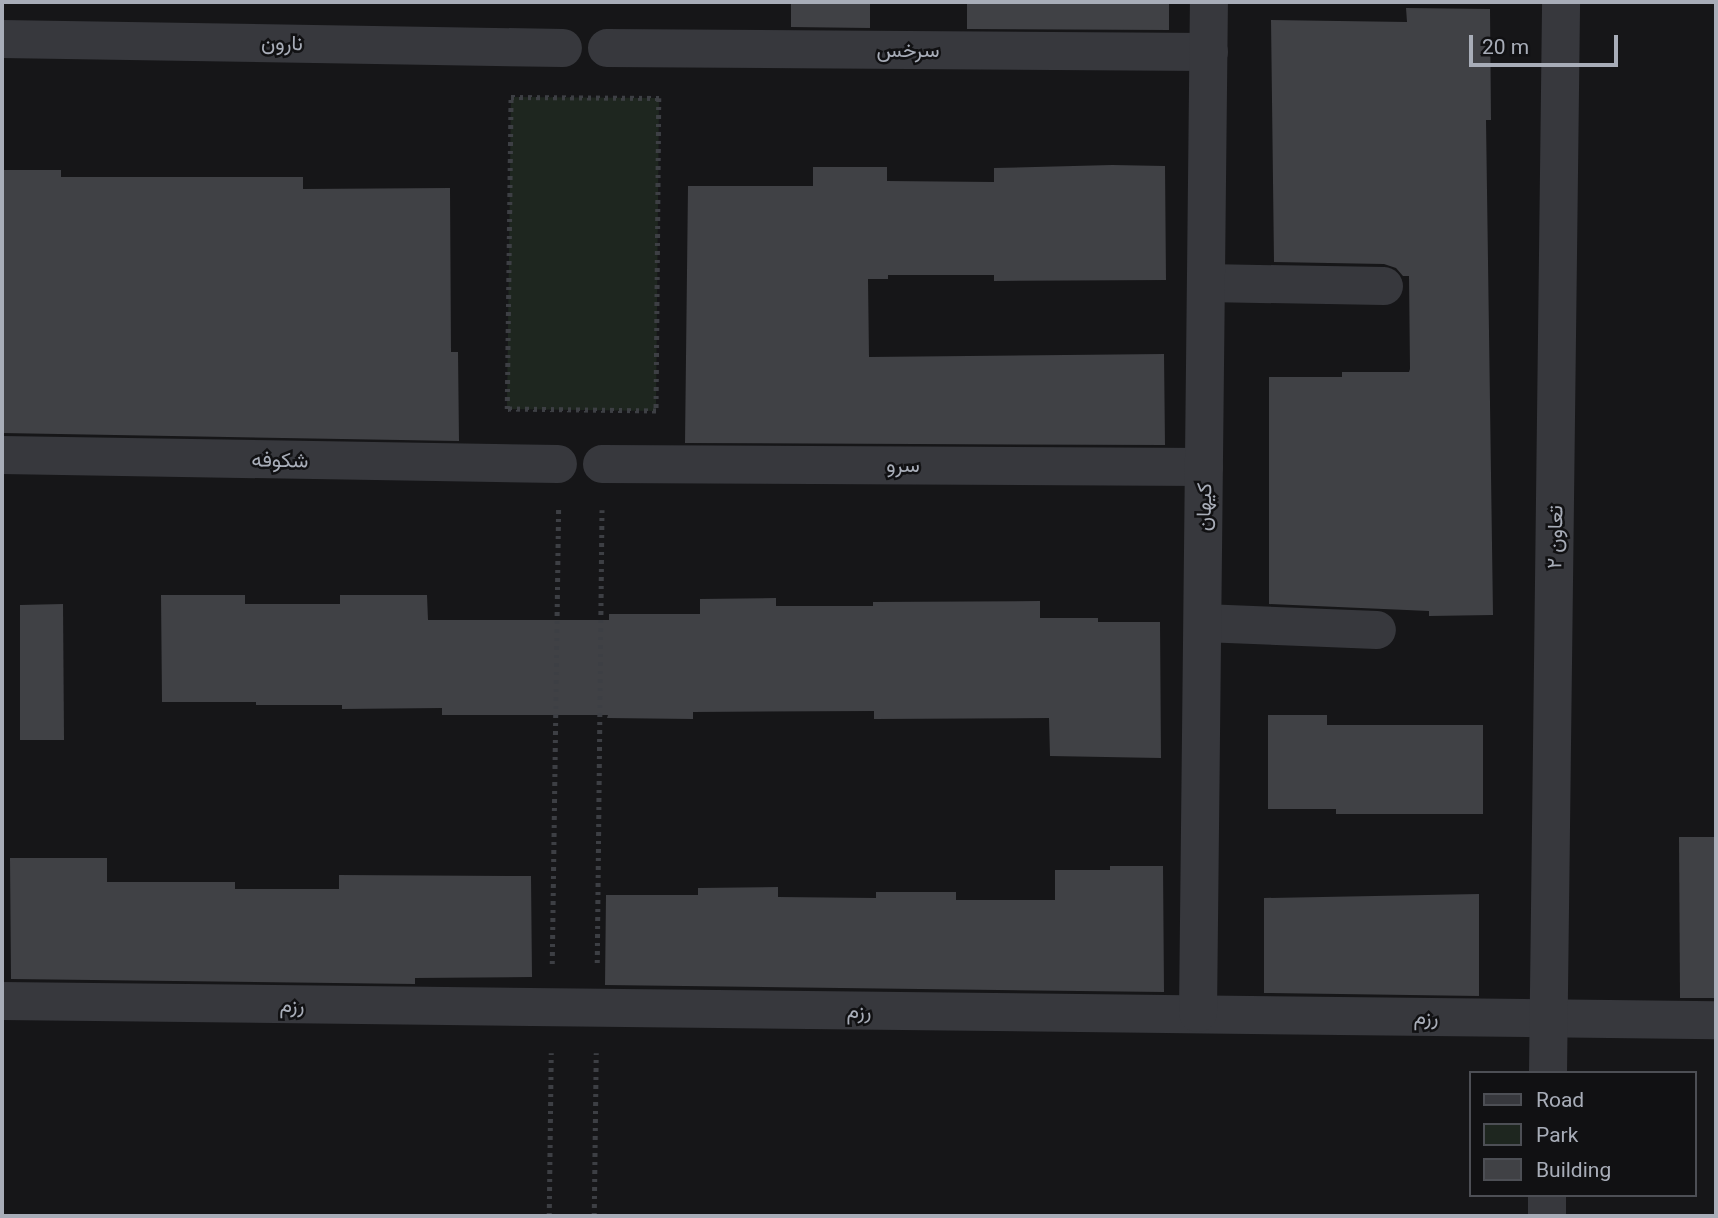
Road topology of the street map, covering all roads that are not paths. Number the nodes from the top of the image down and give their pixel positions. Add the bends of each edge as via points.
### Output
1 (1209, 2) edge
2 (1561, 2) edge
3 (2, 39) edge
4 (563, 48) dead end
5 (607, 48) dead end
6 (1209, 52) junction
7 (1206, 283) junction
8 (1384, 286) dead end
9 (2, 456) edge
10 (558, 464) road end
11 (602, 464) road end
12 (1205, 467) junction
13 (1203, 623) junction
14 (1377, 630) dead end
15 (2, 1001) edge
16 (1199, 1013) junction
17 (1549, 1019) junction
18 (1716, 1020) edge
19 (1548, 1071) edge
20 (1547, 1197) edge
21 (1547, 1216) edge

1 - 6 street, کیهان
2 - 17 street, تعاون ۲
3 - 4 street, نارون
5 - 6 street, سرخس
6 - 7 street, کیهان
7 - 8 street
7 - 12 street, کیهان
9 - 10 street, شکوفه
11 - 12 street, سرو
12 - 13 street, کیهان
13 - 14 street
13 - 16 street, کیهان
15 - 16 street, رزم
16 - 17 street, رزم
17 - 18 street, رزم
17 - 19 street, تعاون ۲
20 - 21 street

